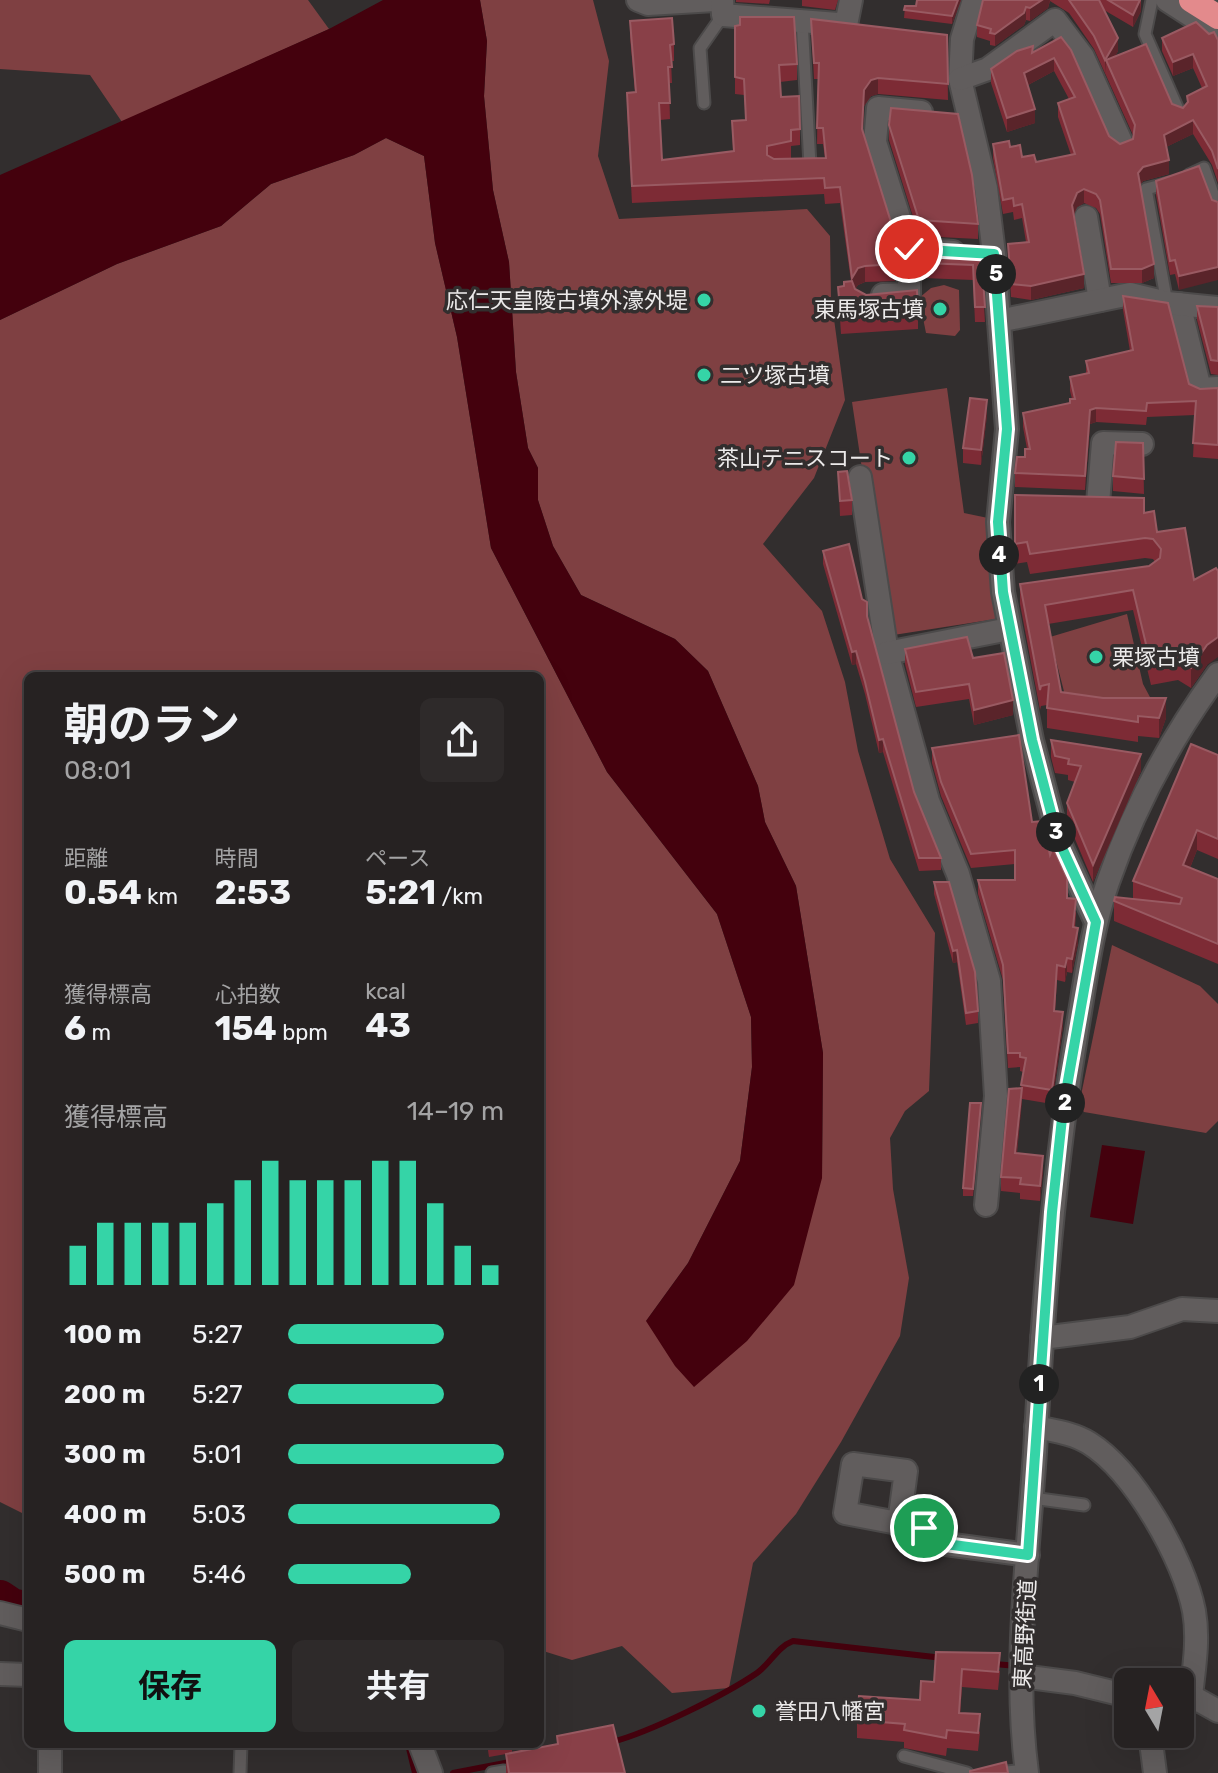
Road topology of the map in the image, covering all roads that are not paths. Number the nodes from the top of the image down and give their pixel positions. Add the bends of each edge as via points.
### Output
1 (638, 0) edge
2 (851, 0) edge
3 (974, 0) edge
4 (1152, 0) edge
5 (1167, 0) edge
6 (1191, 0) edge
7 (720, 5) edge
8 (1218, 17) edge
9 (802, 20) junction
10 (846, 25) junction
11 (875, 29) edge
12 (1218, 33) edge
13 (933, 36) edge
14 (962, 39) junction
15 (960, 79) junction
16 (704, 103) dead end
17 (1180, 114) edge
18 (969, 116) junction
19 (1122, 144) edge
20 (786, 167) edge
21 (1218, 208) edge
22 (1086, 217) dead end
23 (909, 249) junction
24 (994, 254) junction
25 (866, 296) edge
26 (1100, 300) junction
27 (1173, 304) junction
28 (1218, 308) edge
29 (999, 321) junction
30 (1218, 388) edge
31 (1142, 444) edge
32 (860, 477) dead end
33 (999, 500) junction
34 (1027, 501) edge
35 (1070, 502) edge
36 (1098, 503) junction
37 (1124, 505) edge
38 (1032, 588) edge
39 (1003, 592) junction
40 (1009, 629) junction
41 (887, 653) junction
42 (1218, 674) edge
43 (1032, 740) junction
44 (1061, 744) edge
45 (1133, 756) edge
46 (1162, 760) junction
47 (1096, 922) junction
48 (986, 1205) dead end
49 (1218, 1311) edge
50 (1042, 1338) junction
51 (1036, 1427) junction
52 (1032, 1498) junction
53 (1084, 1505) dead end
54 (899, 1523) dead end
55 (1028, 1555) junction
56 (0, 1613) edge
57 (24, 1619) edge
58 (1191, 1668) edge
59 (1022, 1670) junction
60 (0, 1674) edge
61 (24, 1675) edge
62 (1114, 1693) edge
63 (1194, 1701) edge
64 (1218, 1711) edge
65 (50, 1748) edge
66 (241, 1748) edge
67 (422, 1748) edge
68 (1152, 1748) edge
69 (904, 1756) dead end
70 (1027, 1771) edge
71 (50, 1773) edge
72 (240, 1773) edge
73 (431, 1773) edge
74 (967, 1773) edge
75 (997, 1773) edge
76 (1155, 1773) edge

1 - 7 street
2 - 10 street
3 - 14 street
4 - 17 lane via 1145,34
5 - 12 street
6 - 8 highway
7 - 9 street
7 - 16 lane via 700,48
9 - 10 street
9 - 20 lane via 810,165
10 - 11 street
13 - 14 street
14 - 15 street
15 - 18 street
15 - 19 street via 988,69 1055,20 1083,57
18 - 23 street via 878,108 875,142
18 - 24 street
21 - 27 lane via 1204,168 1146,189
22 - 26 street
23 - 24 street
23 - 25 street via 909,294
24 - 29 street
26 - 27 street via 1130,294
26 - 29 street
27 - 28 street
27 - 30 street via 1200,389
29 - 33 street via 1007,429
31 - 36 street via 1103,443
32 - 41 street
33 - 34 street
33 - 39 street
35 - 36 street
36 - 37 street
38 - 39 street
39 - 40 street
40 - 41 street
40 - 43 street
41 - 48 street via 928,801 958,874 989,981 996,1096
42 - 46 street, 東高野街道
43 - 44 street
43 - 47 street via 1058,839
45 - 46 street
46 - 47 street, 東高野街道 via 1124,837
47 - 50 street, 東高野街道 via 1063,1109
49 - 50 street via 1182,1309 1130,1327
50 - 51 street, 東高野街道
51 - 52 street, 東高野街道
51 - 58 street via 1088,1442 1139,1492 1187,1585 1196,1637
52 - 53 lane
52 - 55 street, 東高野街道
54 - 55 street via 924,1528 938,1543
55 - 59 street, 東高野街道
56 - 57 street
59 - 62 street
59 - 70 street, 東高野街道
60 - 61 street
63 - 64 street
65 - 71 street
66 - 72 lane
67 - 73 street
68 - 76 street
69 - 74 lane
70 - 75 lane

